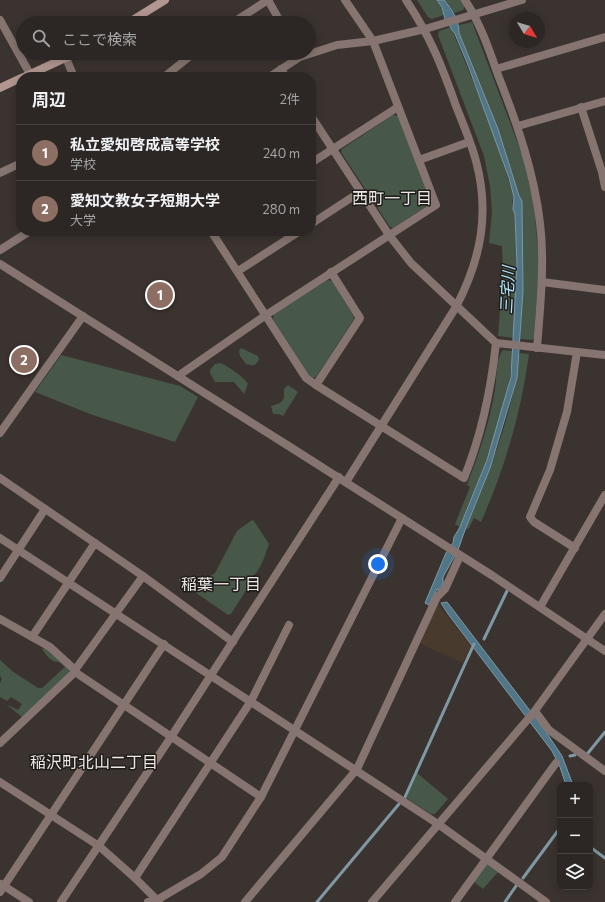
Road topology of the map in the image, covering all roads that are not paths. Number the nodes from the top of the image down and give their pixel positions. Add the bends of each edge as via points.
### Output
1 (165, 0) edge
2 (268, 0) edge
3 (345, 0) edge
4 (406, 0) edge
5 (465, 0) edge
6 (522, 0) edge
7 (470, 15) junction
8 (139, 16) edge
9 (243, 16) edge
10 (277, 16) edge
11 (0, 20) edge
12 (425, 29) junction
13 (605, 37) edge
14 (373, 41) junction
15 (316, 50) edge
16 (16, 53) edge
17 (19, 60) edge
18 (62, 60) edge
19 (67, 60) edge
20 (185, 60) edge
21 (292, 60) edge
22 (281, 69) junction
23 (496, 69) junction
24 (25, 72) edge
25 (36, 72) edge
26 (72, 72) edge
27 (170, 72) edge
28 (276, 72) edge
29 (283, 72) edge
30 (16, 80) edge
31 (0, 88) edge
32 (605, 101) edge
33 (398, 107) junction
34 (581, 107) junction
35 (316, 124) edge
36 (518, 126) junction
37 (469, 142) junction
38 (332, 149) junction
39 (316, 159) edge
40 (419, 160) junction
41 (16, 165) edge
42 (0, 173) edge
43 (605, 187) edge
44 (360, 192) junction
45 (316, 221) edge
46 (388, 235) junction
47 (22, 236) edge
48 (214, 236) edge
49 (292, 236) edge
50 (0, 250) edge
51 (0, 264) edge
52 (238, 271) junction
53 (331, 272) junction
54 (542, 282) junction
55 (605, 290) edge
56 (456, 307) junction
57 (266, 315) junction
58 (83, 316) junction
59 (498, 343) junction
60 (533, 347) junction
61 (577, 352) junction
62 (605, 355) edge
63 (178, 376) junction
64 (316, 385) junction
65 (382, 426) junction
66 (0, 433) edge
67 (0, 478) edge
68 (342, 480) junction
69 (605, 494) edge
70 (45, 509) junction
71 (402, 518) junction
72 (0, 538) edge
73 (95, 543) junction
74 (575, 548) junction
75 (18, 550) junction
76 (460, 556) junction
77 (144, 576) junction
78 (0, 578) edge
79 (69, 582) junction
80 (540, 607) junction
81 (116, 613) junction
82 (605, 614) edge
83 (0, 619) edge
84 (289, 626) dead end
85 (32, 637) junction
86 (588, 638) junction
87 (233, 642) junction
88 (164, 644) junction
89 (605, 652) edge
90 (75, 671) junction
91 (211, 675) junction
92 (251, 701) junction
93 (123, 705) junction
94 (534, 711) junction
95 (295, 730) junction
96 (172, 737) junction
97 (0, 743) edge
98 (211, 762) junction
99 (556, 763) dead end
100 (357, 770) junction
101 (605, 771) edge
102 (0, 782) edge
103 (261, 797) junction
104 (51, 815) junction
105 (438, 824) junction
106 (99, 846) junction
107 (487, 858) junction
108 (135, 878) junction
109 (1, 887) edge
110 (155, 901) edge
111 (29, 902) edge
112 (61, 902) edge
113 (245, 902) edge
114 (372, 902) edge
115 (455, 902) edge
116 (546, 902) edge

1 - 8 main road
2 - 9 street
2 - 10 street
3 - 14 street
4 - 12 street
5 - 7 street
6 - 7 street
7 - 12 street
7 - 23 street
11 - 16 street
12 - 14 street
12 - 37 street via 442,66
13 - 23 street
14 - 15 street
14 - 33 street
17 - 24 street
18 - 25 main road
19 - 26 street
20 - 27 street
21 - 22 street
22 - 28 street
22 - 29 street
23 - 36 street
30 - 31 main road
32 - 34 street
33 - 38 street
33 - 40 street
34 - 36 street
34 - 43 street
35 - 38 street
36 - 54 street via 526,150 540,224
37 - 40 street
37 - 56 street via 476,160 482,190 483,220 477,261
38 - 39 street
38 - 44 street
40 - 46 street via 436,205
41 - 42 street
44 - 45 street
44 - 46 street
46 - 53 street
46 - 56 street via 411,263
47 - 50 street
48 - 52 street
49 - 52 street
51 - 58 street
52 - 57 street
53 - 57 street
53 - 64 street via 360,318
54 - 55 street
54 - 60 street
56 - 59 street
56 - 65 street
57 - 63 street
57 - 64 street via 306,378
58 - 63 street
58 - 66 street
59 - 60 street
59 - 65 street via 483,423 464,478
60 - 61 street
61 - 62 street
61 - 74 street via 566,412 550,470 530,517
63 - 68 street
64 - 65 street
65 - 68 street
67 - 70 street
68 - 71 street
68 - 87 street
69 - 74 street
70 - 73 street
70 - 75 street
71 - 76 street
71 - 95 street
72 - 75 street
73 - 77 street
73 - 79 street
74 - 80 street
75 - 78 street
75 - 79 street
76 - 80 street
76 - 100 street via 445,589 437,597
77 - 81 street
77 - 87 street
79 - 81 street
79 - 85 street
80 - 86 street
81 - 88 street
81 - 90 street
82 - 86 street
83 - 85 street
84 - 92 street
85 - 90 street via 50,647
86 - 89 street
86 - 94 street
87 - 91 street
88 - 91 street
88 - 93 street
90 - 93 street
90 - 97 street
91 - 92 street
91 - 96 street
92 - 95 street
92 - 98 street
93 - 96 street
93 - 104 street
94 - 101 street via 549,730
94 - 105 street
95 - 100 street
95 - 103 street
96 - 98 street
96 - 106 street
98 - 103 street
98 - 108 street
99 - 107 street
100 - 105 street
100 - 113 street
102 - 104 street
103 - 110 street via 222,857 202,874
104 - 106 street
104 - 109 street
105 - 107 street
105 - 114 street
106 - 108 street
106 - 112 street
107 - 115 street
107 - 116 street
108 - 110 street
109 - 111 street

